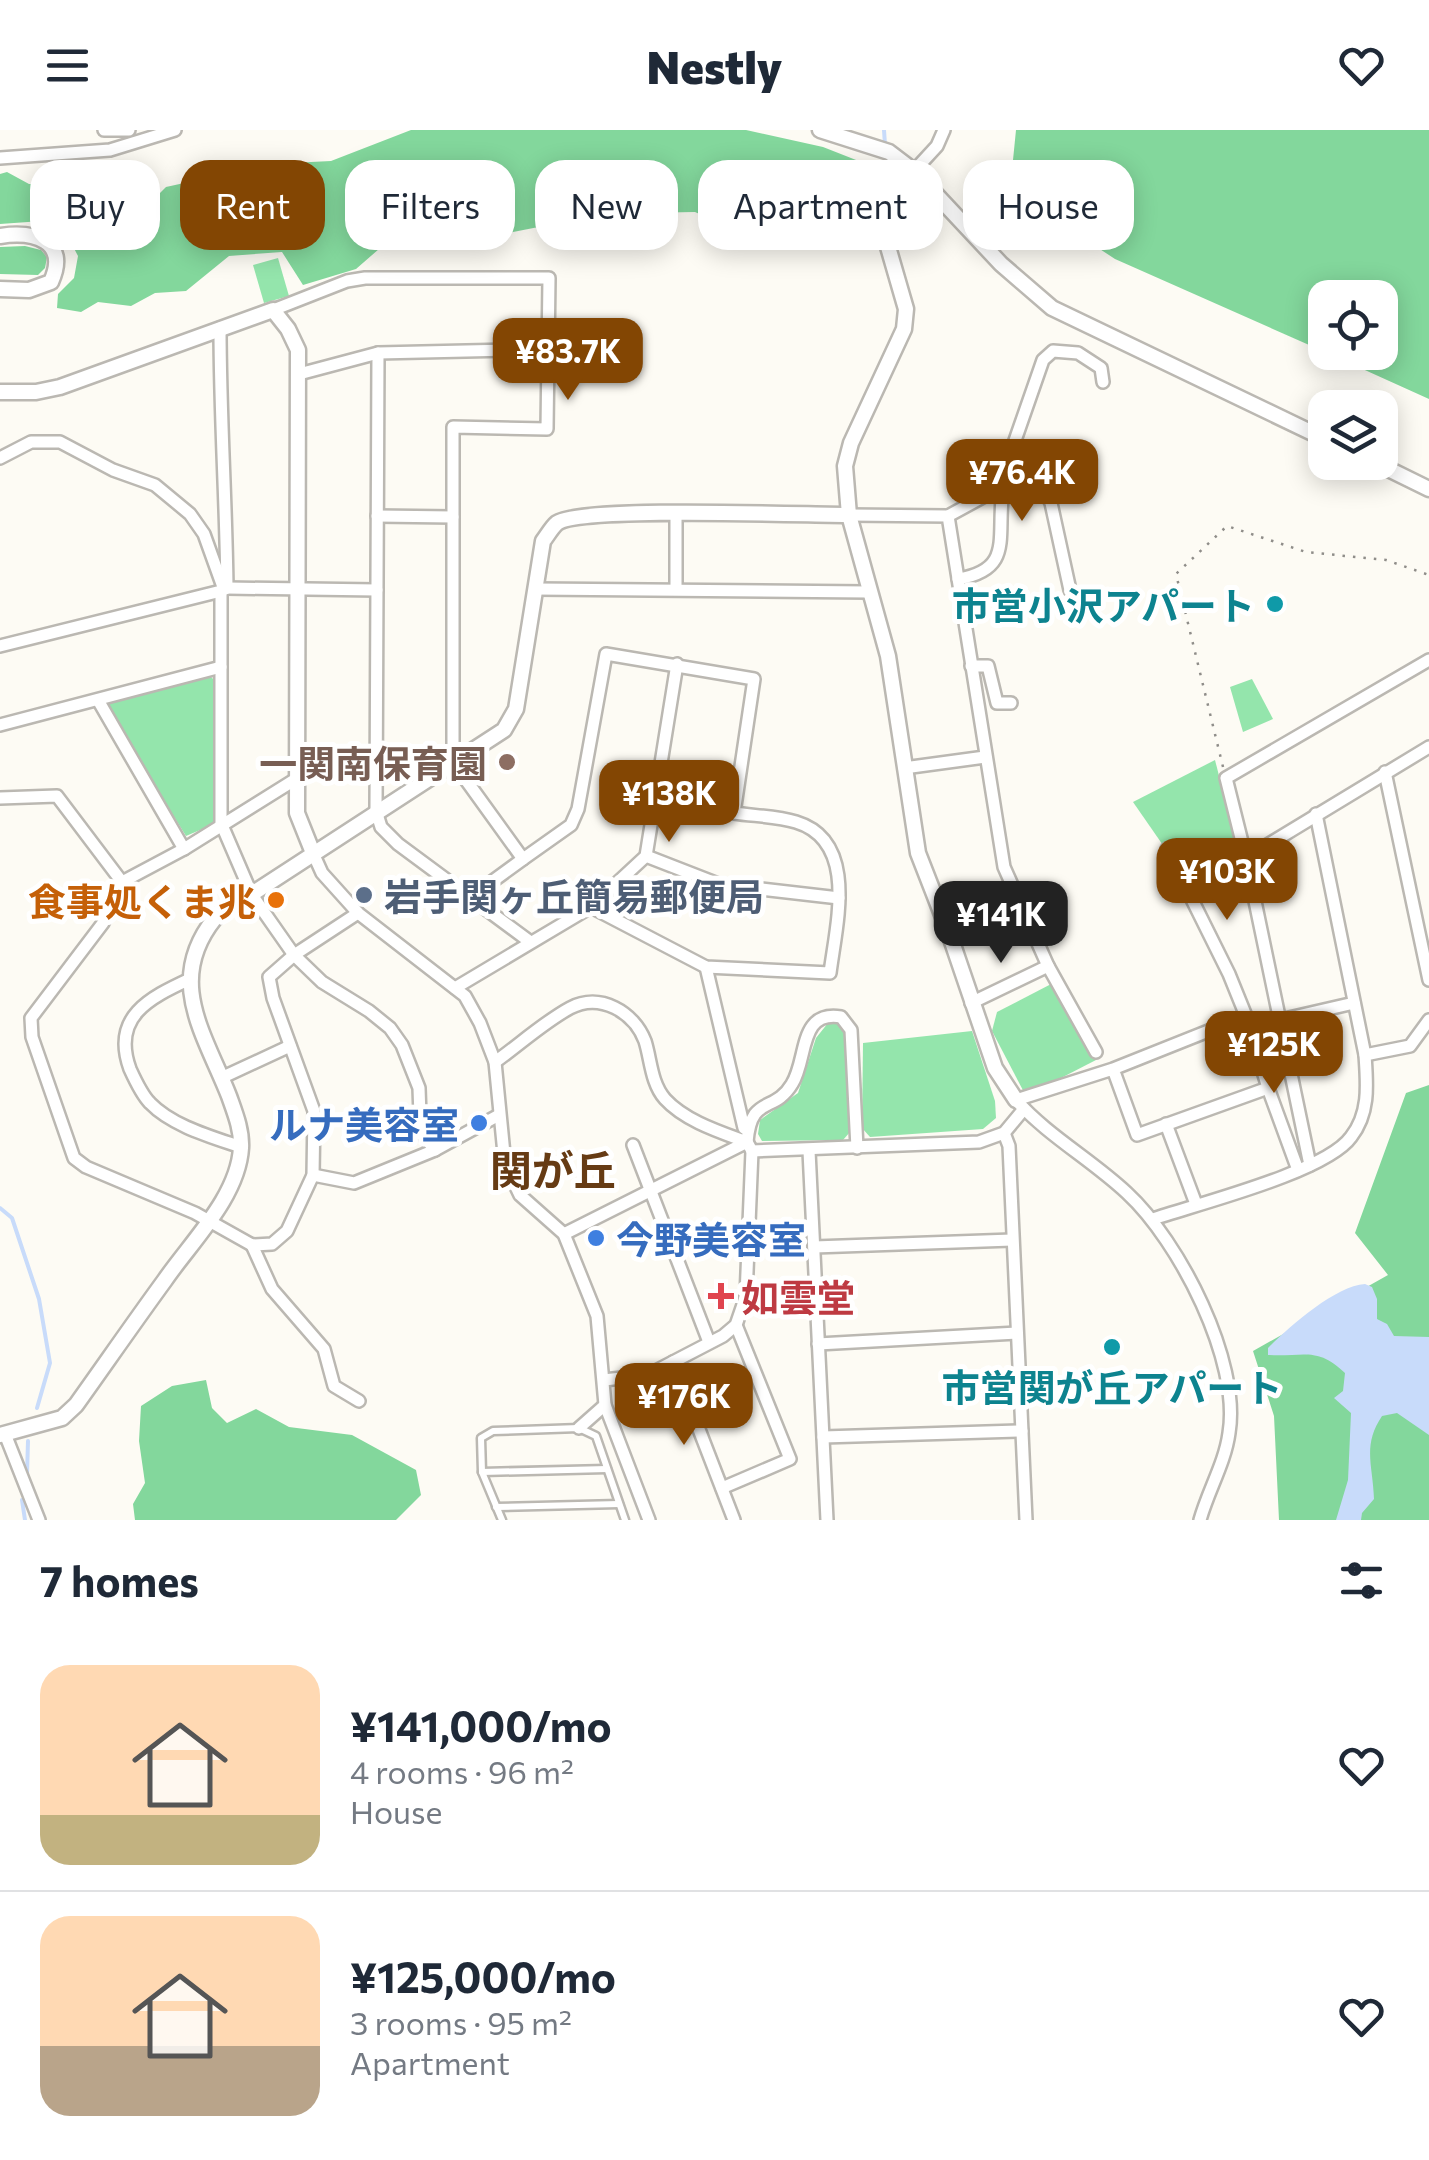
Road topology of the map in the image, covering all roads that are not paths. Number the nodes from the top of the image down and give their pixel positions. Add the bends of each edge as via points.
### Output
1 (104, 130) edge
2 (130, 130) edge
3 (175, 130) edge
4 (820, 130) edge
5 (944, 130) edge
6 (0, 158) edge
7 (900, 160) edge
8 (924, 160) edge
9 (943, 201) edge
10 (0, 236) edge
11 (889, 250) edge
12 (0, 289) edge
13 (273, 310) junction
14 (220, 328) junction
15 (548, 349) junction
16 (378, 353) junction
17 (299, 374) junction
18 (1103, 382) dead end
19 (0, 392) edge
20 (1308, 431) edge
21 (0, 458) edge
22 (1398, 474) edge
23 (1429, 489) edge
24 (676, 513) junction
25 (848, 515) junction
26 (377, 516) junction
27 (948, 516) junction
28 (453, 517) junction
29 (958, 579) junction
30 (298, 589) junction
31 (536, 589) junction
32 (676, 589) junction
33 (224, 590) junction
34 (377, 590) junction
35 (1070, 590) dead end
36 (868, 592) junction
37 (0, 646) edge
38 (1429, 660) edge
39 (677, 664) junction
40 (971, 666) junction
41 (220, 667) junction
42 (98, 700) junction
43 (1011, 703) dead end
44 (0, 725) edge
45 (1429, 747) edge
46 (985, 757) junction
47 (453, 762) junction
48 (904, 768) junction
49 (1385, 772) junction
50 (296, 779) junction
51 (0, 798) edge
52 (376, 811) junction
53 (1316, 814) junction
54 (220, 823) junction
55 (184, 849) junction
56 (1167, 849) dead end
57 (313, 853) junction
58 (646, 856) junction
59 (1246, 858) junction
60 (523, 859) junction
61 (122, 882) junction
62 (252, 895) junction
63 (470, 898) junction
64 (840, 898) junction
65 (590, 908) junction
66 (358, 913) junction
67 (529, 942) junction
68 (294, 955) junction
69 (1048, 966) junction
70 (706, 967) junction
71 (190, 979) junction
72 (1429, 980) edge
73 (455, 988) junction
74 (1354, 1002) junction
75 (971, 1003) junction
76 (1246, 1016) junction
77 (1280, 1020) junction
78 (1429, 1020) edge
79 (290, 1046) junction
80 (1096, 1052) dead end
81 (1365, 1055) junction
82 (495, 1062) junction
83 (1113, 1070) junction
84 (222, 1078) junction
85 (1268, 1088) junction
86 (1020, 1105) junction
87 (500, 1115) junction
88 (1166, 1124) junction
89 (1004, 1133) junction
90 (633, 1146) dead end
91 (241, 1147) junction
92 (749, 1147) junction
93 (857, 1148) junction
94 (434, 1150) junction
95 (809, 1150) junction
96 (1304, 1167) junction
97 (313, 1176) junction
98 (651, 1192) junction
99 (1196, 1204) junction
100 (1152, 1219) junction
101 (209, 1220) junction
102 (564, 1234) junction
103 (1012, 1240) junction
104 (252, 1245) junction
105 (814, 1247) junction
106 (736, 1325) junction
107 (1017, 1334) junction
108 (709, 1342) junction
109 (818, 1344) junction
110 (673, 1362) junction
111 (604, 1380) junction
112 (360, 1401) dead end
113 (605, 1406) junction
114 (578, 1428) junction
115 (1022, 1432) junction
116 (2, 1434) edge
117 (823, 1437) junction
118 (607, 1469) junction
119 (482, 1472) junction
120 (722, 1488) junction
121 (620, 1504) junction
122 (496, 1507) junction
123 (39, 1520) edge
124 (502, 1520) edge
125 (626, 1520) edge
126 (650, 1520) edge
127 (734, 1520) edge
128 (827, 1520) edge
129 (1026, 1520) edge
130 (1200, 1520) edge

1 - 2 street
3 - 6 street via 110,150
4 - 7 street
5 - 8 street
9 - 20 street via 1052,308
10 - 12 street via 38,235 55,255 56,270 41,286
11 - 25 street via 906,309 904,329 844,466
13 - 14 street
13 - 15 street via 364,278 549,278
13 - 17 street via 298,350
14 - 19 street via 60,387
14 - 33 street
15 - 16 street
15 - 28 street via 547,429 453,427
16 - 17 street
16 - 26 street
17 - 30 street
18 - 27 street via 1101,368 1078,353 1053,351 1044,360 1003,476 992,492
21 - 33 street via 31,442 60,442 154,486 197,524
22 - 23 street
24 - 25 street
24 - 31 street via 558,522 543,541
24 - 32 street
25 - 27 street
25 - 36 street
26 - 28 street
26 - 34 street
27 - 29 street
28 - 47 street
29 - 35 street via 978,576 996,562 1002,500 1035,487 1052,503
29 - 40 street
30 - 33 street
30 - 34 street
30 - 50 street
31 - 32 street
31 - 47 street via 516,709 504,730
32 - 36 street
33 - 37 street
33 - 41 street
34 - 52 street
36 - 48 street via 888,656
38 - 59 street via 1226,778
39 - 58 street
39 - 60 street via 606,654 572,825
39 - 64 street via 754,679 734,813 798,822 824,838 834,856
40 - 43 street via 988,666 997,703
40 - 46 street
41 - 42 street
41 - 54 street
42 - 44 street
42 - 55 street
45 - 49 street
46 - 48 street
46 - 69 street via 1004,867
47 - 52 street
47 - 60 street
48 - 75 street via 918,852
49 - 53 street
49 - 72 street
50 - 54 street
50 - 57 street via 297,813
51 - 61 street via 58,796
52 - 57 street
52 - 63 street via 398,844
53 - 59 street
53 - 74 street
54 - 55 street
54 - 62 street
55 - 61 street
56 - 76 street
57 - 62 street
57 - 66 street
58 - 64 street via 718,884
58 - 65 street
59 - 77 street
60 - 63 street
61 - 101 street via 102,924 31,1018 32,1037 74,1158
62 - 68 street
62 - 71 street via 203,933
63 - 67 street
64 - 70 street via 830,974
65 - 67 street
65 - 70 street
66 - 68 street
66 - 73 street
67 - 73 street
68 - 79 street via 269,977
68 - 94 street via 390,1028 412,1066
69 - 75 street
69 - 80 street
70 - 92 street
71 - 84 street via 192,1003
71 - 91 street via 144,1004 124,1035 125,1054 149,1103
73 - 82 street via 480,1023
74 - 77 street
74 - 81 street
75 - 86 street via 996,1068
76 - 83 street
76 - 85 street
77 - 96 street
78 - 81 street via 1410,1046
79 - 84 street
79 - 97 street via 314,1111
81 - 96 street via 1360,1122 1341,1147
82 - 87 street
82 - 92 street via 573,1006 612,1006 633,1018 666,1100
83 - 86 street
83 - 88 street via 1137,1135
84 - 91 street
85 - 88 street
85 - 96 street
86 - 89 street
86 - 100 street
87 - 94 street
87 - 102 street via 506,1164 520,1195
88 - 99 street
89 - 93 street via 979,1142
89 - 103 street
90 - 98 street
91 - 101 street
92 - 93 street via 748,1120 793,1084 811,1030 827,1014 841,1017 851,1030
92 - 95 street
92 - 98 street
92 - 106 street via 746,1296
93 - 95 street
94 - 97 street via 354,1183
95 - 105 street
96 - 99 street
97 - 104 street via 288,1231 272,1244
98 - 102 street
98 - 108 street
99 - 100 street
100 - 130 street via 1200,1300 1232,1396 1225,1453
101 - 104 street
101 - 116 street via 76,1406 62,1418
102 - 111 street via 597,1316
103 - 105 street
103 - 107 street
104 - 112 street via 272,1289 324,1349 334,1386
105 - 109 street
106 - 108 street
106 - 120 street via 790,1459
107 - 109 street
107 - 115 street
108 - 110 street
109 - 117 street
110 - 111 street via 648,1376
110 - 120 street
111 - 113 street
113 - 114 street
113 - 126 street
114 - 118 lane via 596,1436
114 - 119 lane via 493,1431 482,1438
115 - 117 street
115 - 129 street
116 - 123 street
117 - 128 street
118 - 119 lane
118 - 121 lane
119 - 122 lane
120 - 127 street
121 - 122 lane
121 - 125 lane
122 - 124 lane

